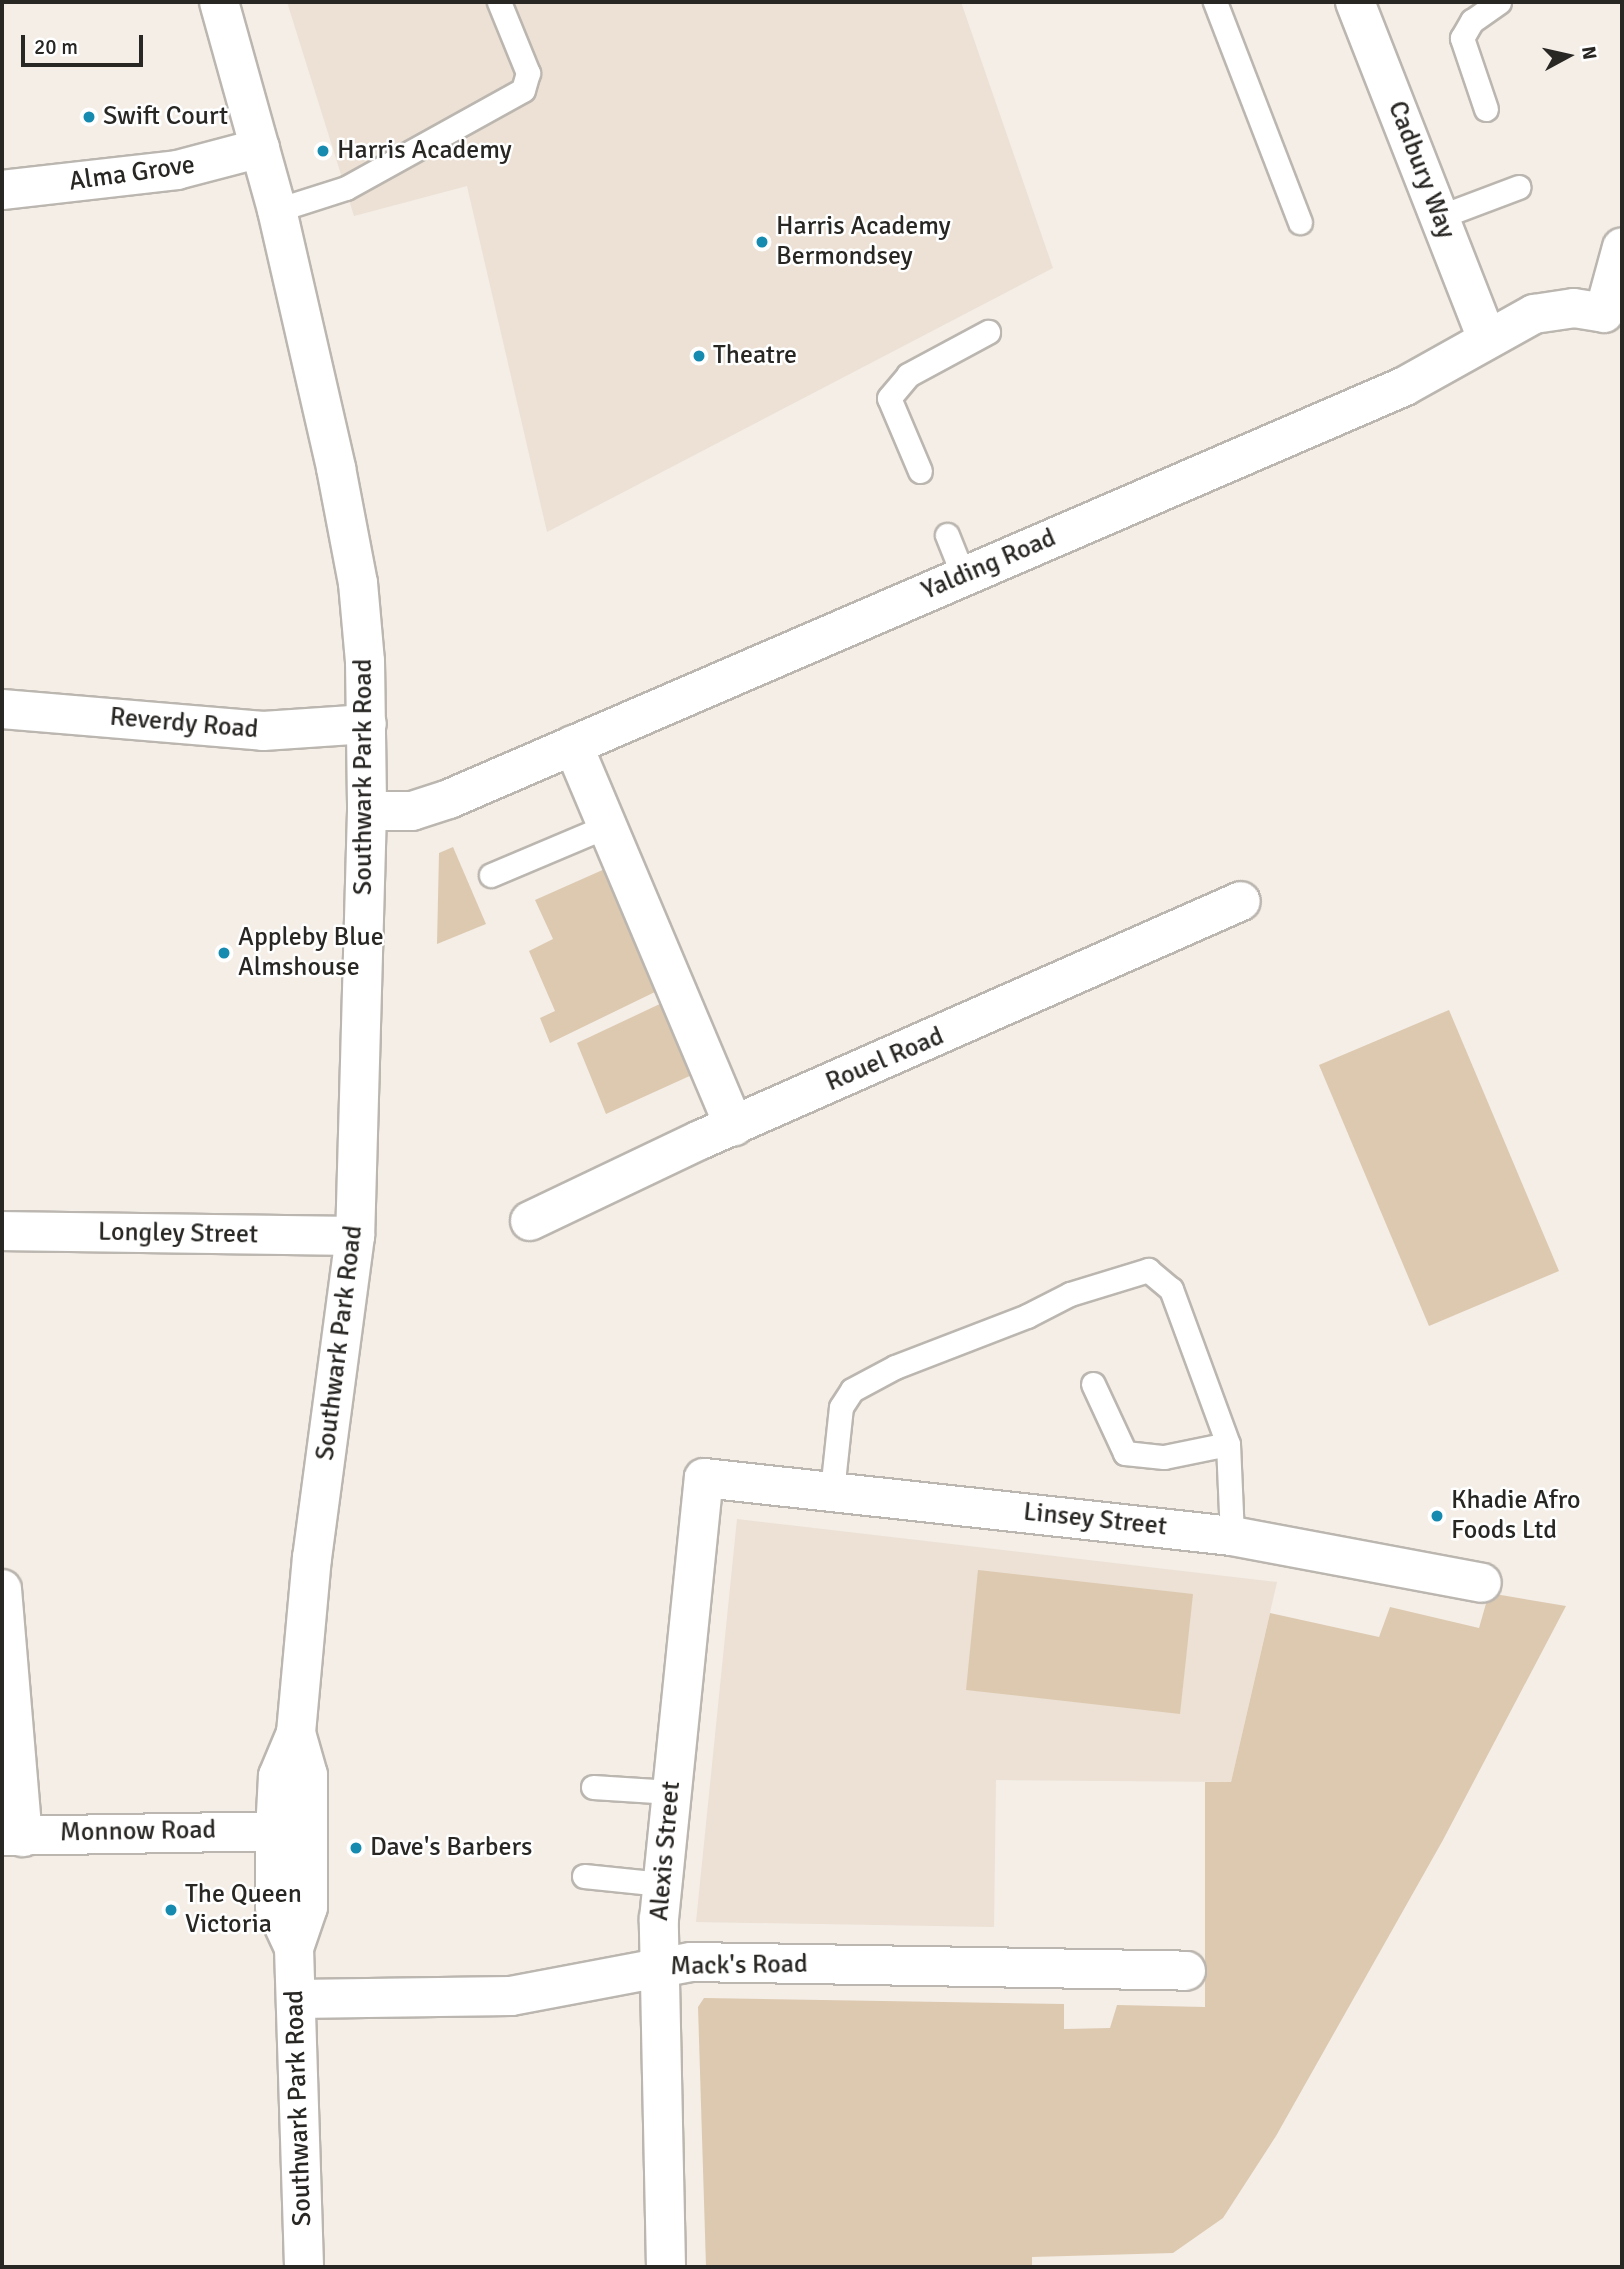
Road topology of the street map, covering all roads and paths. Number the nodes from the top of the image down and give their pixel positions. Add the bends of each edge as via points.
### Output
1 (219, 2) edge
2 (499, 2) edge
3 (1215, 2) edge
4 (1355, 2) edge
5 (1499, 2) edge
6 (1486, 109) dead end
7 (260, 148) junction
8 (1519, 187) dead end
9 (2, 190) edge
10 (277, 210) junction
11 (1439, 217) junction
12 (1300, 222) dead end
13 (1622, 247) edge
14 (1613, 321) edge
15 (988, 332) dead end
16 (1486, 337) junction
17 (920, 471) dead end
18 (947, 535) dead end
19 (963, 575) junction
20 (2, 709) edge
21 (367, 724) junction
22 (573, 745) junction
23 (367, 811) junction
24 (607, 826) junction
25 (491, 876) dead end
26 (1241, 901) dead end
27 (734, 1126) junction
28 (530, 1221) dead end
29 (2, 1231) edge
30 (355, 1236) junction
31 (1093, 1384) dead end
32 (1228, 1444) junction
33 (704, 1478) joint
34 (832, 1491) junction
35 (1232, 1536) junction
36 (1482, 1583) dead end
37 (2, 1589) edge
38 (296, 1733) junction
39 (593, 1787) dead end
40 (671, 1792) junction
41 (275, 1831) junction
42 (12, 1836) edge
43 (584, 1876) dead end
44 (662, 1884) junction
45 (294, 1948) junction
46 (659, 1967) junction
47 (1186, 1971) dead end
48 (296, 1999) junction
49 (303, 2267) edge
50 (666, 2267) edge

1 - 7 street, Southwark Park Road
2 - 10 lane via 528,73 523,90 346,188
3 - 12 lane
4 - 11 street, Cadbury Way
5 - 6 lane via 1472,21 1462,38
7 - 9 street, Alma Grove via 154,173
7 - 10 street, Southwark Park Road
8 - 11 lane
10 - 21 street, Southwark Park Road via 347,519 363,632
11 - 16 street, Cadbury Way
13 - 14 street
14 - 16 street, Yalding Road via 1574,308 1534,314
15 - 17 lane via 908,375 889,398
16 - 19 street, Yalding Road via 1405,386
18 - 19 lane
19 - 22 street, Yalding Road
20 - 21 street, Reverdy Road via 263,732
21 - 23 street, Southwark Park Road
22 - 23 street, Yalding Road via 412,811
22 - 24 street
23 - 30 street, Southwark Park Road
24 - 25 lane
24 - 27 street
26 - 27 street, Rouel Road
27 - 28 street, Rouel Road
29 - 30 street, Longley Street
30 - 38 street, Southwark Park Road via 312,1557
31 - 32 lane via 1125,1453 1164,1457
32 - 34 lane via 1171,1289 1148,1270 1070,1294 1027,1316 895,1367 852,1390 841,1407
32 - 35 lane
33 - 34 street, Linsey Street
33 - 40 street, Alexis Street
34 - 35 street, Linsey Street
35 - 36 street, Linsey Street
37 - 42 street
38 - 41 street, Southwark Park Road via 278,1776
38 - 45 street, Southwark Park Road via 308,1775 308,1907
39 - 40 lane
40 - 44 street, Alexis Street
41 - 42 street, Monnow Road via 68,1831
41 - 45 street, Southwark Park Road via 275,1907
43 - 44 lane
44 - 46 street, Alexis Street
45 - 48 street, Southwark Park Road
46 - 47 street, Mack's Road via 691,1962
46 - 48 street, Mack's Road via 511,1996
46 - 50 street, Alexis Street
48 - 49 street, Southwark Park Road

